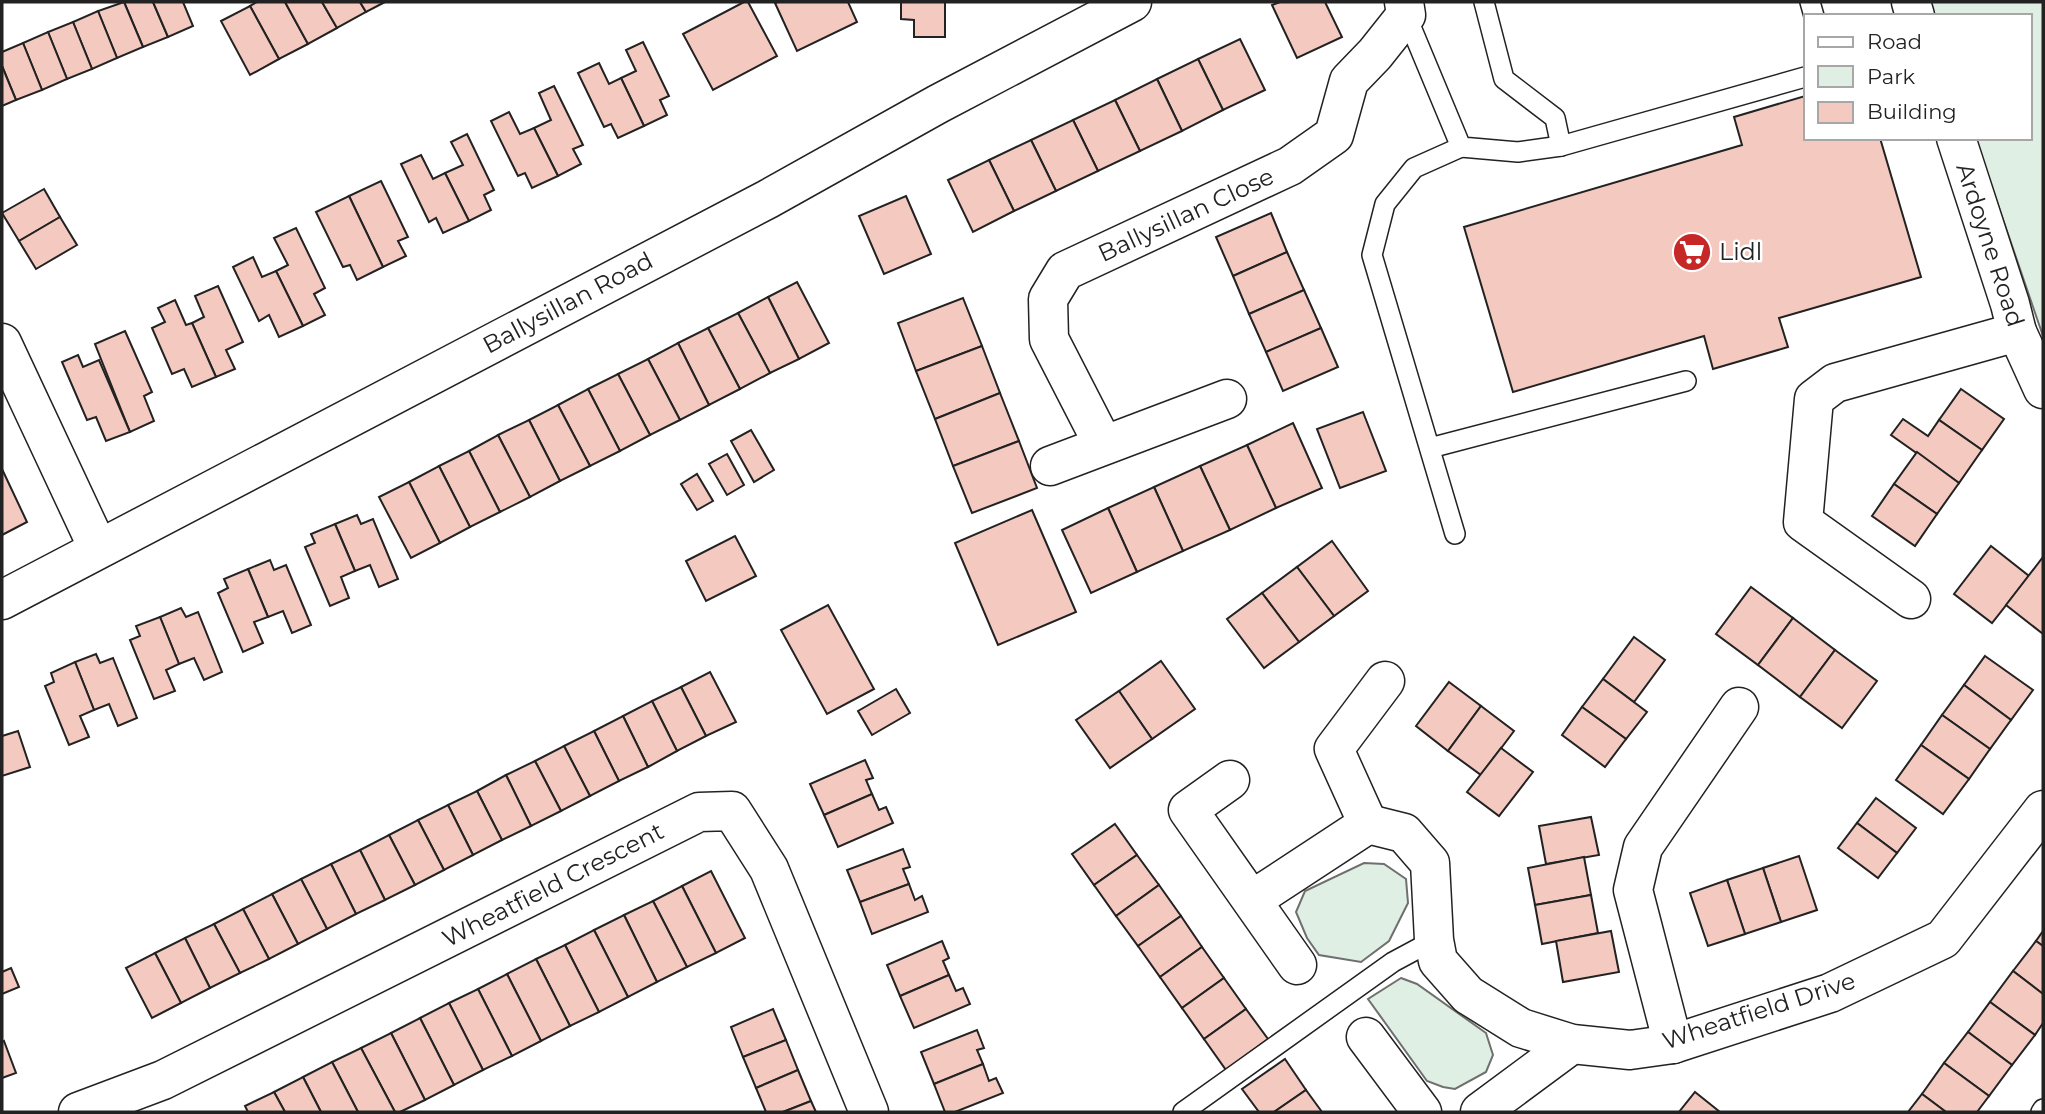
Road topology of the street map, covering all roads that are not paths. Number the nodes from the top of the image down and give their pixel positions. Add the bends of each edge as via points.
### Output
1 (1132, 2) edge
2 (1484, 2) edge
3 (1405, 9) edge
4 (1804, 77) edge
5 (1957, 140) edge
6 (1562, 146) junction
7 (1461, 147) junction
8 (2017, 332) junction
9 (2, 343) edge
10 (1686, 381) dead end
11 (2043, 389) edge
12 (1227, 399) dead end
13 (1103, 444) junction
14 (1430, 449) junction
15 (1050, 466) dead end
16 (1455, 534) dead end
17 (98, 548) junction
18 (1911, 599) dead end
19 (2, 600) edge
20 (1385, 681) dead end
21 (1739, 707) dead end
22 (1230, 780) dead end
23 (2043, 810) edge
24 (1368, 824) junction
25 (1252, 900) junction
26 (1434, 940) junction
27 (1297, 965) dead end
28 (1366, 1037) dead end
29 (1572, 1044) junction
30 (1673, 1044) junction
31 (78, 1112) edge
32 (869, 1112) edge
33 (1183, 1112) edge
34 (1422, 1112) edge
35 (1480, 1112) edge

1 - 17 main road, Ballysillan Road via 768,199
2 - 6 lane via 1504,79 1555,118
3 - 7 lane
3 - 13 main road, Ballysillan Close via 1375,54 1349,81 1334,135 1290,166 1065,271 1048,299 1049,339
4 - 6 lane
5 - 8 main road, Ardoyne Road
6 - 7 lane via 1518,152
7 - 14 lane via 1414,168 1385,204 1372,255
8 - 11 main road, Ardoyne Road
8 - 18 main road via 1835,383 1814,399 1803,522
9 - 17 main road
10 - 14 lane
12 - 13 main road
13 - 15 main road
14 - 16 lane
17 - 19 main road, Ballysillan Road
20 - 24 main road via 1334,748
21 - 30 main road via 1643,847 1633,890
22 - 25 main road via 1188,810
23 - 30 main road, Wheatfield Drive via 1943,939 1830,993
24 - 25 main road
24 - 26 main road, Wheatfield Drive via 1404,833 1430,863
25 - 27 main road
26 - 29 main road, Wheatfield Drive via 1438,961 1468,995 1521,1028
26 - 33 lane via 1393,962
28 - 34 main road
29 - 30 main road, Wheatfield Drive via 1630,1050
29 - 35 main road
31 - 32 main road, Wheatfield Crescent via 163,1080 699,812 732,811 769,869

